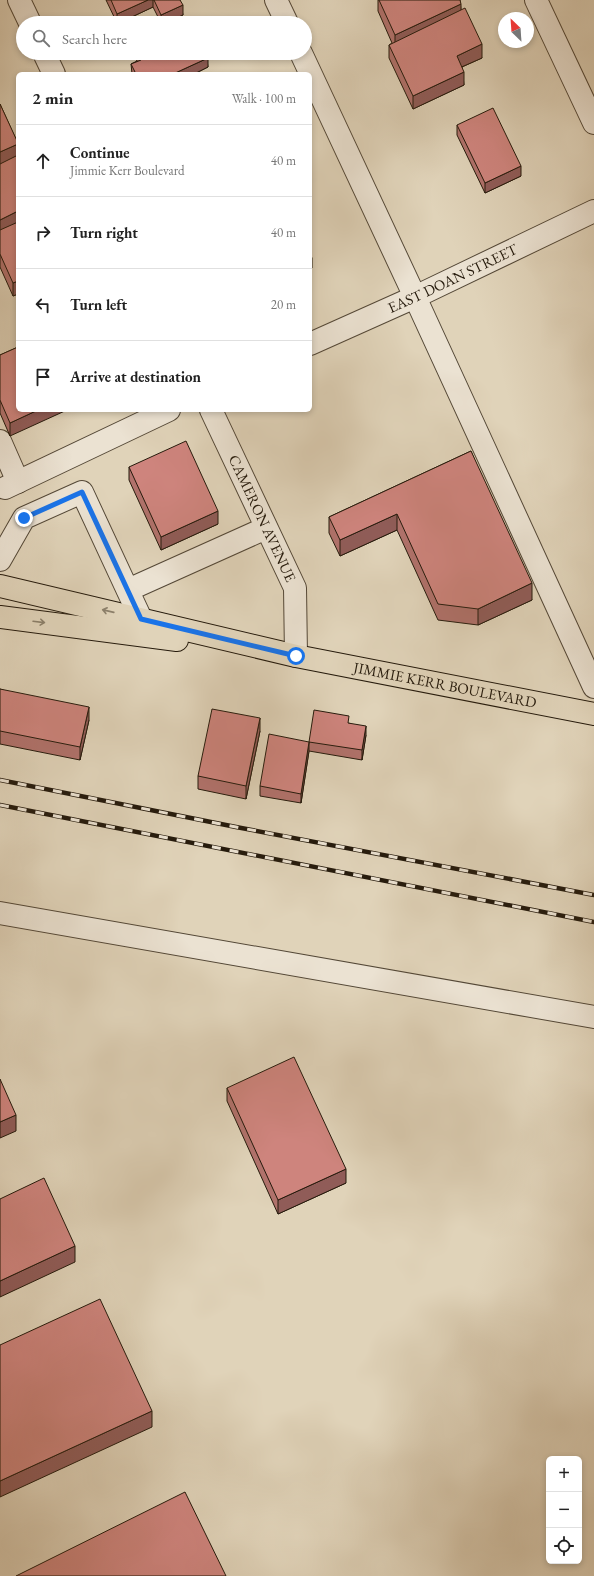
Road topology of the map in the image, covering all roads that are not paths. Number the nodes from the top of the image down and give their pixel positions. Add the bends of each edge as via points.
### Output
1 (20, 0) edge
2 (276, 0) edge
3 (536, 0) edge
4 (27, 16) edge
5 (284, 16) edge
6 (47, 60) edge
7 (304, 60) edge
8 (53, 72) edge
9 (310, 72) edge
10 (312, 77) edge
11 (594, 123) edge
12 (594, 211) edge
13 (415, 297) junction
14 (312, 343) edge
15 (165, 412) edge
16 (212, 412) edge
17 (0, 441) edge
18 (266, 528) junction
19 (0, 560) edge
20 (0, 586) edge
21 (128, 590) junction
22 (0, 617) edge
23 (141, 619) junction
24 (296, 656) junction
25 (594, 687) edge
26 (594, 714) edge
27 (0, 913) edge
28 (594, 1018) edge

1 - 4 street
2 - 5 street
3 - 11 street
6 - 8 street
7 - 9 street
10 - 13 street
12 - 13 street, EAST DOAN STREET
13 - 14 street, EAST DOAN STREET
13 - 25 street
15 - 17 street via 12,485
16 - 18 street, CAMERON AVENUE
18 - 21 street
18 - 24 street, CAMERON AVENUE via 295,588
19 - 21 street via 24,518 82,492
23 -> 20 main road, JIMMIE KERR BOULEVARD
21 - 23 street
22 -> 24 main road, JIMMIE KERR BOULEVARD
23 - 24 main road, JIMMIE KERR BOULEVARD
24 - 26 main road, JIMMIE KERR BOULEVARD
27 - 28 street

